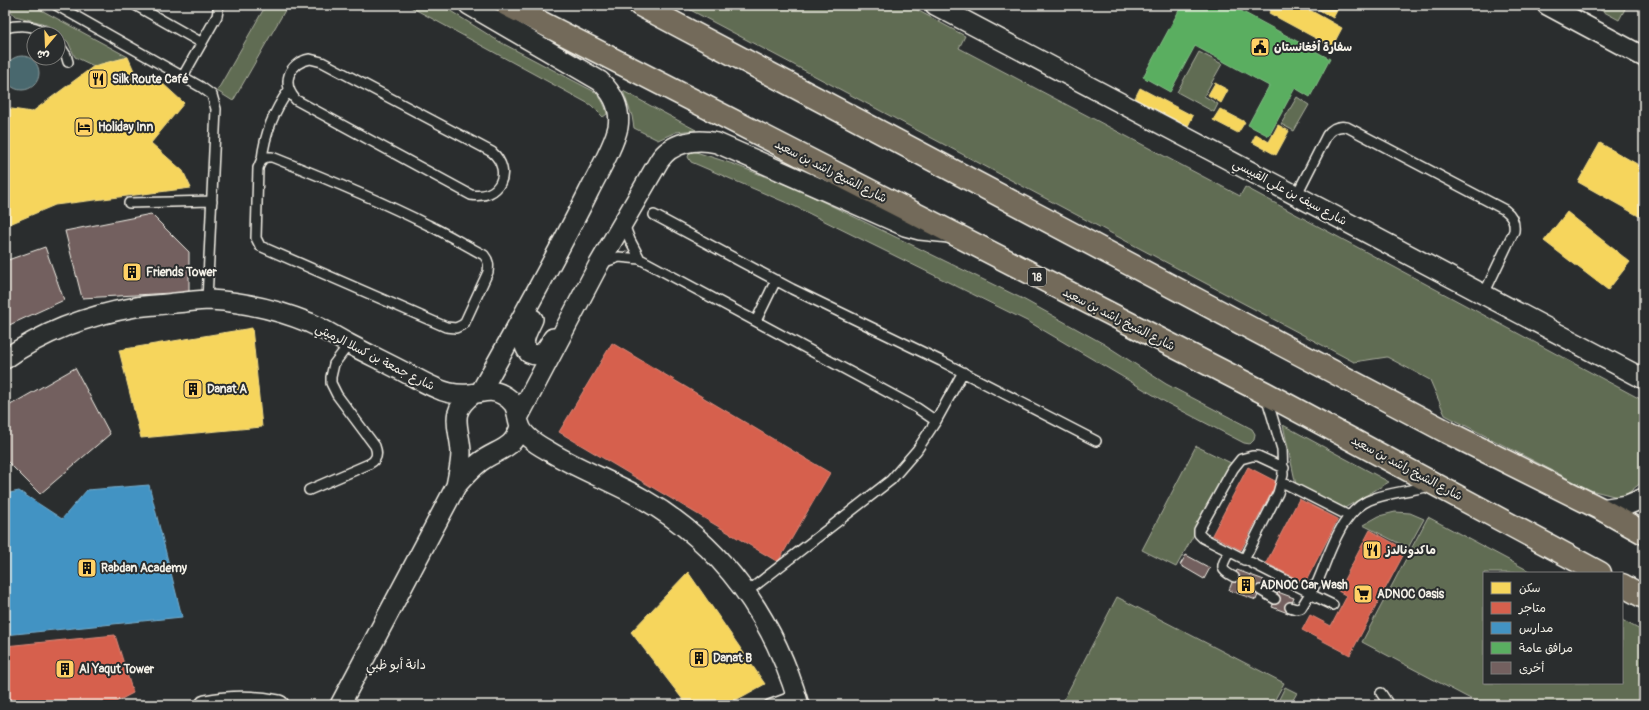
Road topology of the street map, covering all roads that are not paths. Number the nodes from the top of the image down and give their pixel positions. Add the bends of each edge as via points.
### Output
1 (56, 5) edge
2 (135, 5) edge
3 (219, 5) edge
4 (469, 5) edge
5 (507, 5) edge
6 (640, 5) edge
7 (936, 5) edge
8 (1546, 5) edge
9 (26, 26) edge
10 (5, 28) edge
11 (202, 43) junction
12 (66, 55) edge
13 (1644, 57) edge
14 (68, 62) dead end
15 (183, 76) junction
16 (289, 90) junction
17 (262, 159) junction
18 (1296, 196) junction
19 (212, 201) junction
20 (129, 203) dead end
21 (654, 215) dead end
22 (624, 220) junction
23 (951, 233) junction
24 (564, 242) junction
25 (640, 259) junction
26 (599, 264) junction
27 (776, 280) junction
28 (1484, 294) junction
29 (207, 300) junction
30 (756, 321) junction
31 (349, 344) junction
32 (5, 359) edge
33 (963, 372) junction
34 (1644, 379) edge
35 (477, 393) junction
36 (1265, 393) junction
37 (519, 421) junction
38 (936, 421) junction
39 (1096, 441) dead end
40 (1284, 468) junction
41 (1282, 482) junction
42 (1438, 485) junction
43 (456, 486) junction
44 (309, 490) dead end
45 (1644, 498) edge
46 (1601, 509) junction
47 (1349, 516) junction
48 (1644, 533) edge
49 (1229, 552) junction
50 (1244, 560) junction
51 (1598, 572) edge
52 (1234, 577) dead end
53 (1623, 586) edge
54 (1260, 590) dead end
55 (1312, 590) junction
56 (747, 592) junction
57 (1644, 597) edge
58 (1275, 598) dead end
59 (1333, 605) dead end
60 (1290, 607) dead end
61 (1381, 693) dead end
62 (797, 700) edge
63 (205, 705) edge
64 (279, 705) edge
65 (340, 705) edge
66 (769, 705) edge
67 (1389, 705) edge

1 - 15 lane
2 - 11 lane
3 - 11 lane via 218,16
4 - 24 street via 600,81 615,102 618,119 614,139
5 - 23 main road, شارع الشيخ راشد بن سعيد / 18
6 - 46 main road via 1447,432
7 - 18 street, شارع سيف بن علي القبيسي
8 - 13 street
9 - 10 lane
11 - 15 lane
12 - 14 lane
15 - 19 lane via 207,90 215,102
16 - 16 lane via 302,104 471,196 486,196 493,192 502,180 502,164 486,148 322,62 310,59 298,63 290,72
16 - 17 lane via 270,125
17 - 17 lane via 272,157 351,189 429,225 484,255 488,260 488,272 464,324 456,328 446,327 260,246 256,238 258,168
18 - 28 street, شارع سيف بن علي القبيسي
18 - 28 lane via 1327,135 1334,128 1347,127 1510,214 1514,220 1514,232
19 - 20 lane
19 - 29 lane
21 - 27 lane
22 - 23 street via 663,155 679,145 698,140 717,143 905,226
22 - 25 lane via 630,240
22 - 26 street
23 - 36 main road, شارع الشيخ راشد بن سعيد / 18
24 - 26 street via 557,269 523,340 523,345 529,353 538,356 546,351 583,278
24 - 35 street
25 - 26 lane via 619,257
25 - 30 lane
26 - 37 street
27 - 30 lane
27 - 33 lane
28 - 34 street, شارع سيف بن علي القبيسي
29 - 31 street, شارع جمعة بن كسلا الرميثي via 272,310 310,324
29 - 32 street, شارع جمعة بن كسلا الرميثي via 138,307 95,316 53,332
30 - 38 lane via 917,408
31 - 35 street, شارع جمعة بن كسلا الرميثي via 437,389 455,394
31 - 44 lane via 334,364 330,377 331,384 376,446 376,459
33 - 38 lane
33 - 39 lane
35 - 37 street, شارع جمعة بن كسلا الرميثي via 490,391 503,395 513,404
35 - 43 street via 465,399 456,415 461,459
36 - 40 lane via 1282,449
36 - 42 main road, شارع الشيخ راشد بن سعيد / 18
37 - 43 street via 518,433 510,445 482,460
37 - 56 street, شارع جمعة بن كسلا الرميثي via 527,436 545,449 643,498 672,517 705,545
38 - 56 lane via 917,450 891,480
40 - 41 lane
40 - 49 lane via 1258,456 1247,457 1237,463 1199,530 1203,538
41 - 47 lane
41 - 50 lane
42 - 47 lane via 1375,498 1365,502
42 - 51 main road, شارع الشيخ راشد بن سعيد / 18
43 - 65 street
45 - 46 street via 1627,505
46 - 48 main road
47 - 55 lane
49 - 50 lane
49 - 52 lane via 1223,569
50 - 55 lane via 1300,588
53 - 57 main road
54 - 58 lane
55 - 59 lane
55 - 60 lane via 1301,608
56 - 62 street, شارع جمعة بن كسلا الرميثي via 775,640 793,683
61 - 67 lane
62 - 66 lane
63 - 64 street via 247,701

